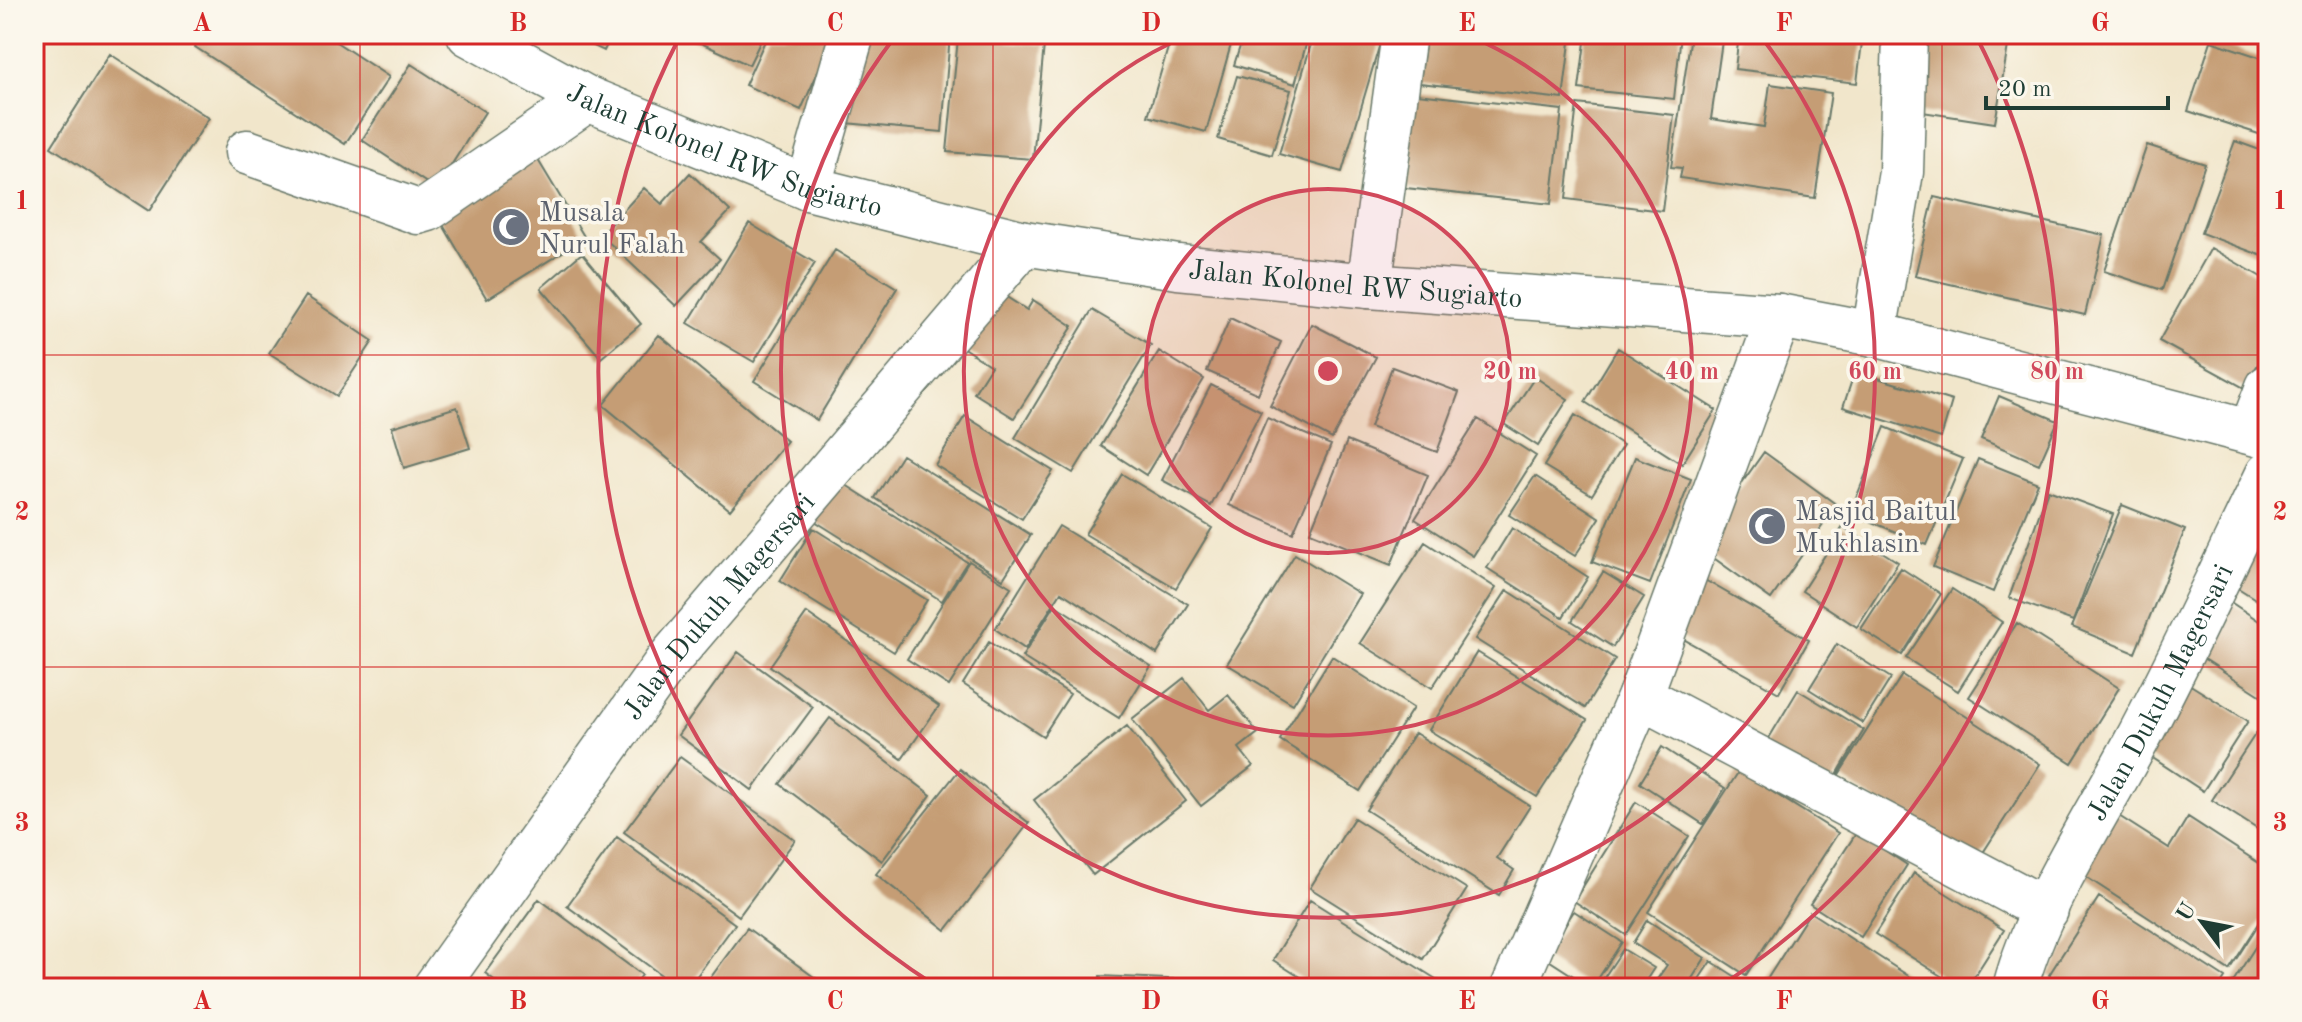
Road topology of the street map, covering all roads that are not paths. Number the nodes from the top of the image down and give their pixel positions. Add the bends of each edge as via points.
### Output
1 (852, 34) edge
2 (1404, 34) edge
3 (1905, 34) edge
4 (478, 36) edge
5 (588, 99) junction
6 (247, 152) dead end
7 (808, 188) junction
8 (1024, 243) junction
9 (1369, 286) junction
10 (1779, 316) junction
11 (1874, 334) junction
12 (2268, 387) edge
13 (2259, 434) edge
14 (2268, 474) edge
15 (1640, 696) junction
16 (2046, 910) junction
17 (435, 988) edge
18 (1513, 988) edge
19 (2015, 988) edge

1 - 7 street
2 - 9 street
3 - 11 street via 1901,172
4 - 5 street, Jalan Kolonel RW Sugiarto
5 - 6 street via 418,212
5 - 7 street, Jalan Kolonel RW Sugiarto
7 - 8 street, Jalan Kolonel RW Sugiarto
8 - 9 street, Jalan Kolonel RW Sugiarto via 1178,267
8 - 17 street, Jalan Dukuh Magersari via 666,663
9 - 10 street, Jalan Kolonel RW Sugiarto
10 - 11 street, Jalan Kolonel RW Sugiarto
10 - 15 street
11 - 13 street, Jalan Kolonel RW Sugiarto
12 - 13 street
14 - 16 street, Jalan Dukuh Magersari via 2159,699
15 - 16 street
15 - 18 street
16 - 19 street, Jalan Dukuh Magersari

